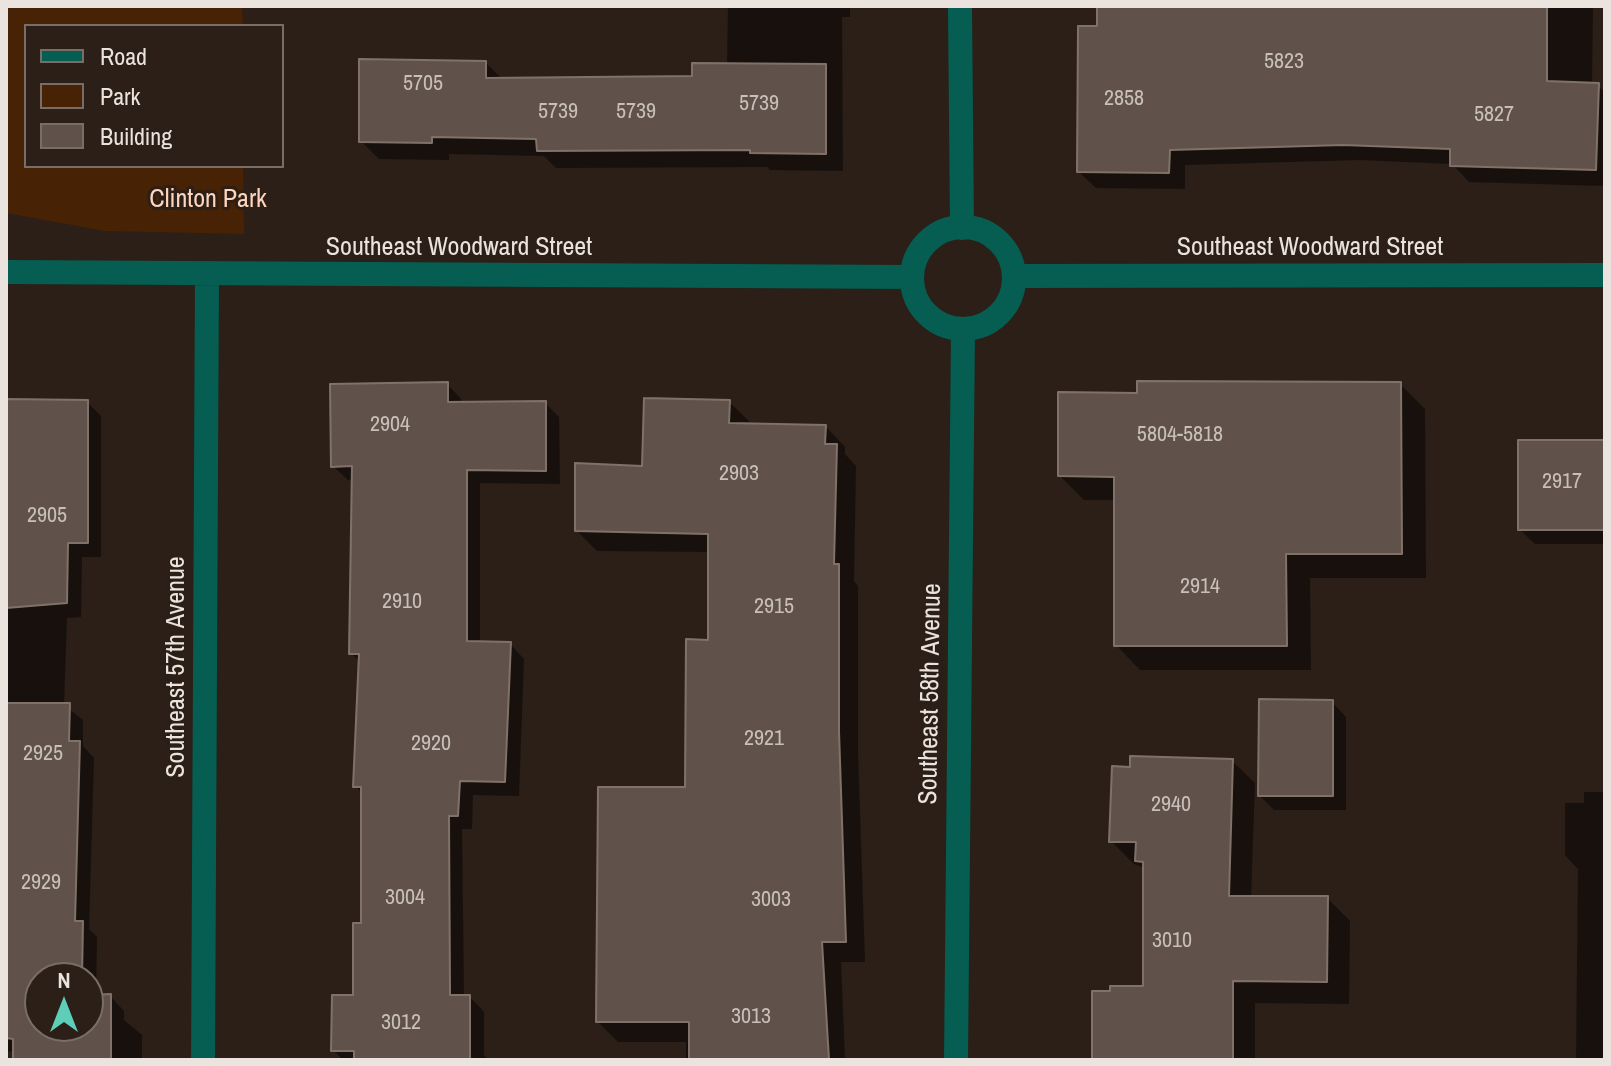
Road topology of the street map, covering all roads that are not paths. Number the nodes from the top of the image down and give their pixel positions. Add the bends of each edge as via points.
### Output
1 (960, 6) edge
2 (962, 228) junction
3 (6, 272) edge
4 (207, 275) junction
5 (1605, 275) edge
6 (1014, 276) junction
7 (912, 277) junction
8 (963, 329) junction
9 (203, 1060) edge
10 (956, 1060) edge

1 - 2 street
2 - 6 street via 997,239
2 - 7 street via 942,231 926,242 915,258
3 - 4 street, Southeast Woodward Street
4 - 7 street, Southeast Woodward Street
4 - 9 street, Southeast 57th Avenue
5 - 6 street, Southeast Woodward Street
6 - 8 street via 1010,299 999,314 989,323
7 - 8 street via 924,312 939,324
8 - 10 street, Southeast 58th Avenue

